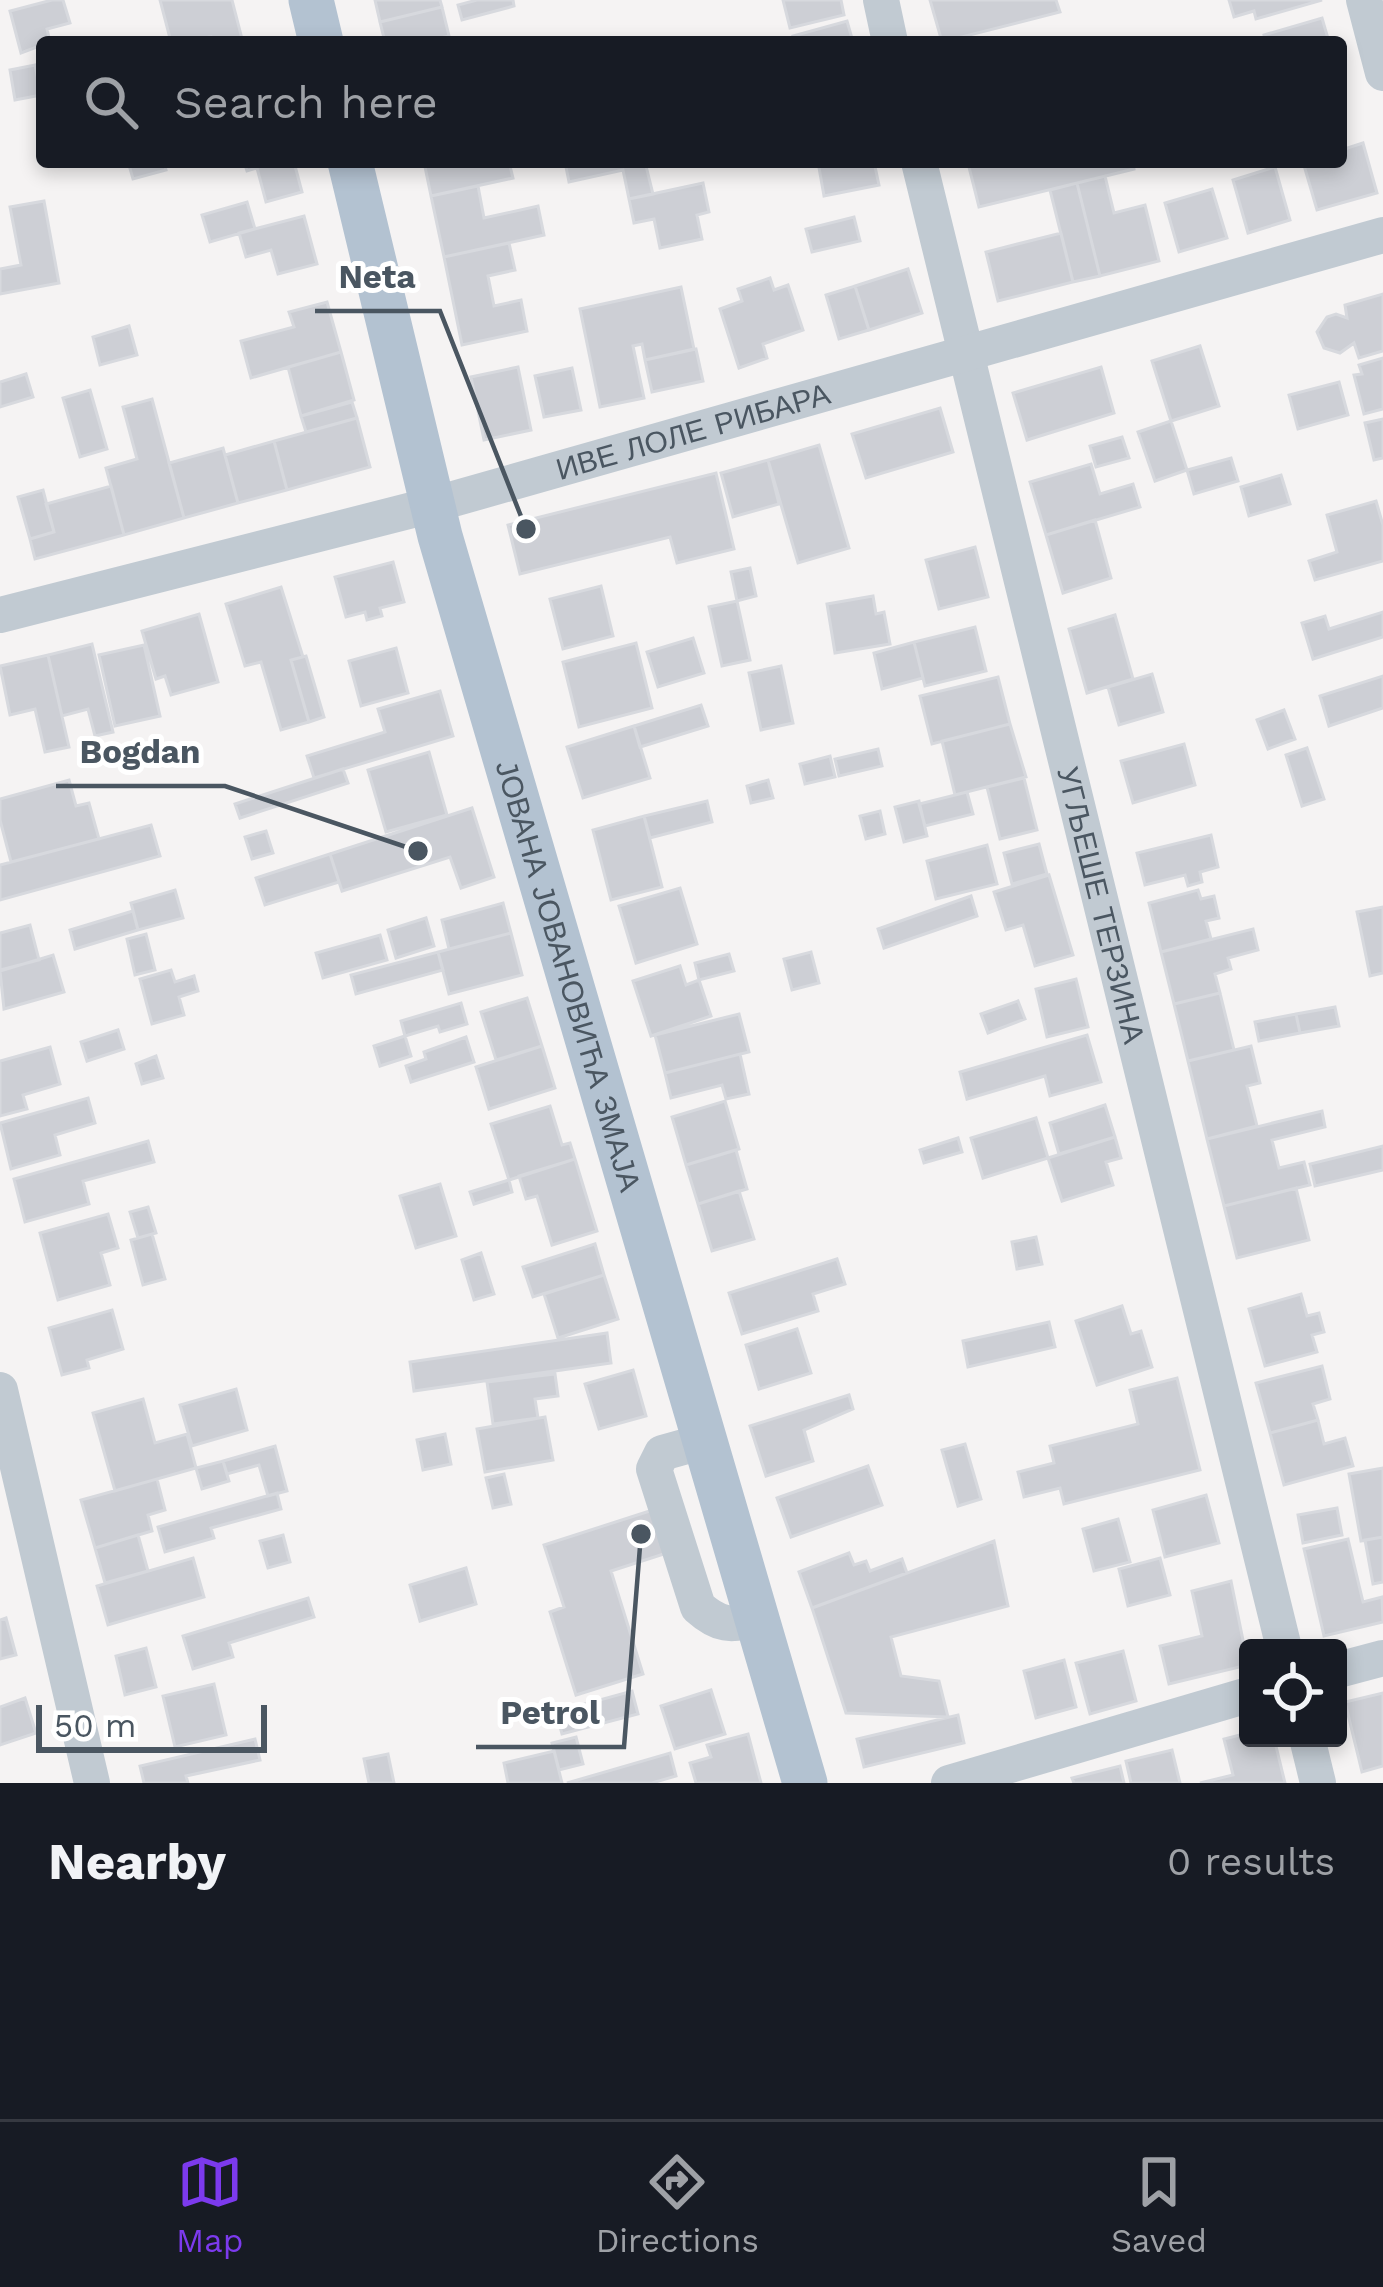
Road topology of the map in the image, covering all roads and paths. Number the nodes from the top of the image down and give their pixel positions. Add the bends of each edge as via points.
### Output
1 (311, 0) edge
2 (880, 0) edge
3 (1364, 0) edge
4 (320, 36) edge
5 (889, 36) edge
6 (1383, 73) edge
7 (351, 168) edge
8 (920, 168) edge
9 (1383, 235) edge
10 (964, 353) junction
11 (432, 505) junction
12 (0, 615) edge
13 (0, 1390) edge
14 (1282, 1639) edge
15 (1383, 1658) edge
16 (1347, 1668) edge
17 (1239, 1698) edge
18 (1308, 1747) edge
19 (92, 1783) edge
20 (805, 1783) edge
21 (949, 1783) edge
22 (1318, 1783) edge

1 - 4 main road
2 - 5 street
3 - 6 street
7 - 11 main road, ЈОВАНА ЈОВАНОВИЋА ЗМАЈА
8 - 10 street, УГЉЕШЕ ТЕРЗИНА
9 - 10 street, ИВЕ ЛОЛЕ РИБАРА
10 - 11 street, ИВЕ ЛОЛЕ РИБАРА
10 - 14 street, УГЉЕШЕ ТЕРЗИНА
11 - 12 street, ИВЕ ЛОЛЕ РИБАРА
11 - 20 main road, ЈОВАНА ЈОВАНОВИЋА ЗМАЈА
13 - 19 street
15 - 16 street
17 - 21 street
18 - 22 street

